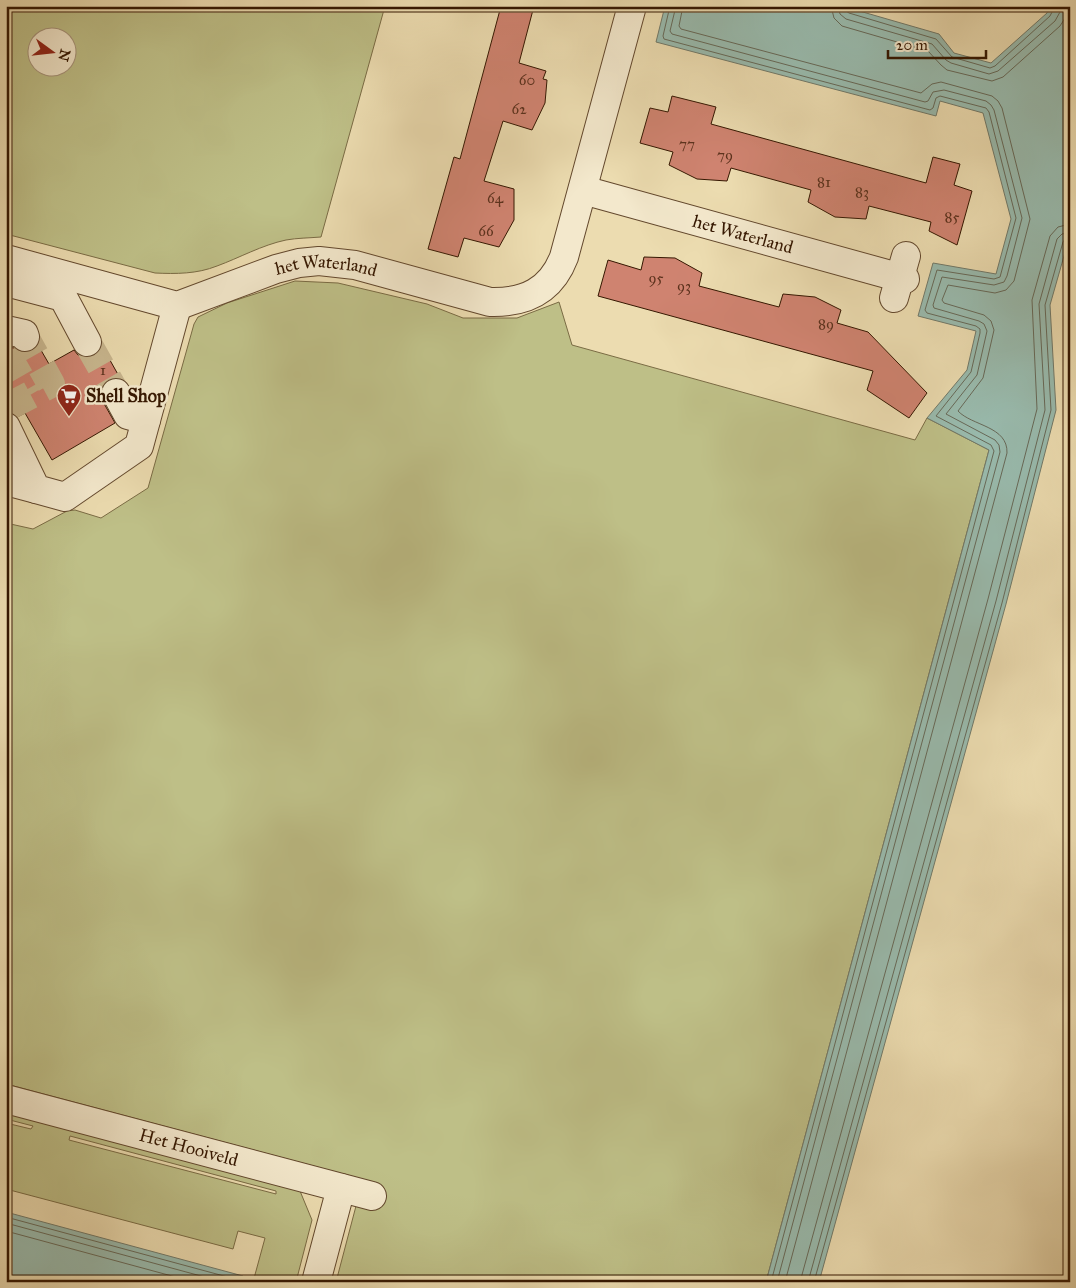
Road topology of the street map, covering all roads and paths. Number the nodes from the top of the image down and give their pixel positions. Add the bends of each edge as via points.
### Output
1 (632, 6) edge
2 (582, 190) junction
3 (6, 259) edge
4 (901, 278) dead end
5 (6, 282) edge
6 (177, 306) junction
7 (86, 342) tunnel mouth
8 (116, 393) tunnel mouth
9 (146, 420) junction
10 (6, 427) edge
11 (6, 481) edge
12 (36, 489) junction
13 (6, 1099) edge
14 (341, 1188) junction
15 (372, 1196) dead end
16 (316, 1282) edge

1 - 2 street, het Waterland
2 - 4 street, het Waterland
2 - 6 street, het Waterland via 560,267 546,286 528,297 490,302 356,265 318,261 276,269
3 - 6 street
5 - 7 street via 63,297
6 - 9 street
8 - 9 street via 128,416
9 - 12 street via 139,446 65,497
10 - 12 street
11 - 12 street
13 - 14 street, Het Hooiveld
14 - 15 street, Het Hooiveld
14 - 16 street

